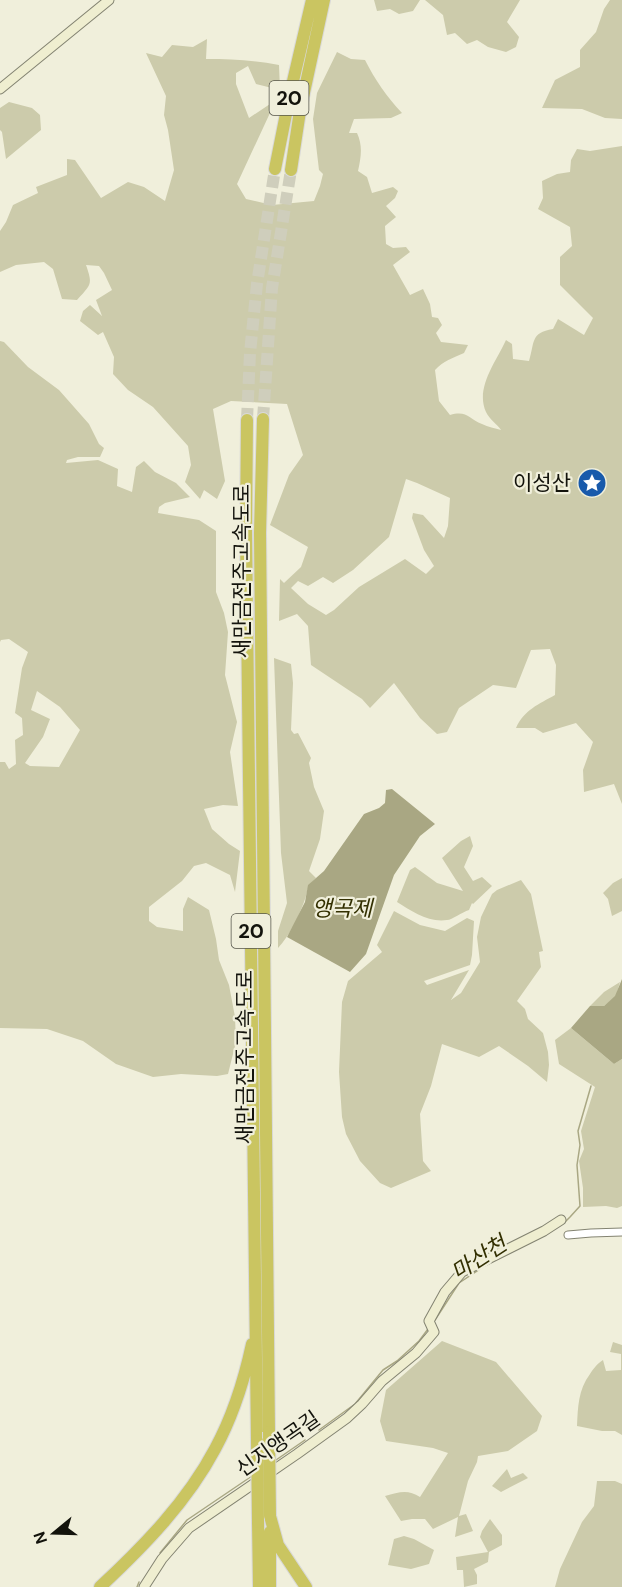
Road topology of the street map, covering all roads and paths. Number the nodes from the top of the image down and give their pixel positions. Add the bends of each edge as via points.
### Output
1 (109, 0) edge
2 (317, 6) edge
3 (312, 29) junction
4 (0, 89) edge
5 (275, 170) tunnel mouth
6 (291, 170) tunnel mouth
7 (263, 419) tunnel mouth
8 (247, 420) tunnel mouth
9 (561, 1220) dead end
10 (622, 1232) edge
11 (568, 1235) dead end
12 (256, 1326) junction
13 (270, 1516) junction
14 (100, 1587) edge
15 (144, 1587) edge
16 (259, 1587) edge
17 (270, 1587) edge
18 (306, 1587) edge

1 - 4 street
2 - 3 highway, 20
3 - 5 highway, 20 via 290,94
3 - 6 highway, 20
7 - 13 highway, 새만금전주고속도로 / 20, bridge via 260,533
8 - 12 highway, 새만금전주고속도로 / 20
9 - 15 street, 신지앵곡길 via 462,1272 429,1321 434,1332 416,1353 382,1380 347,1418 189,1528
10 - 11 street
12 - 14 highway via 237,1398 214,1451 172,1513
12 - 16 highway, 새만금전주고속도로 / 20, bridge
13 - 17 highway, 새만금전주고속도로 / 20
13 - 18 highway via 278,1545

